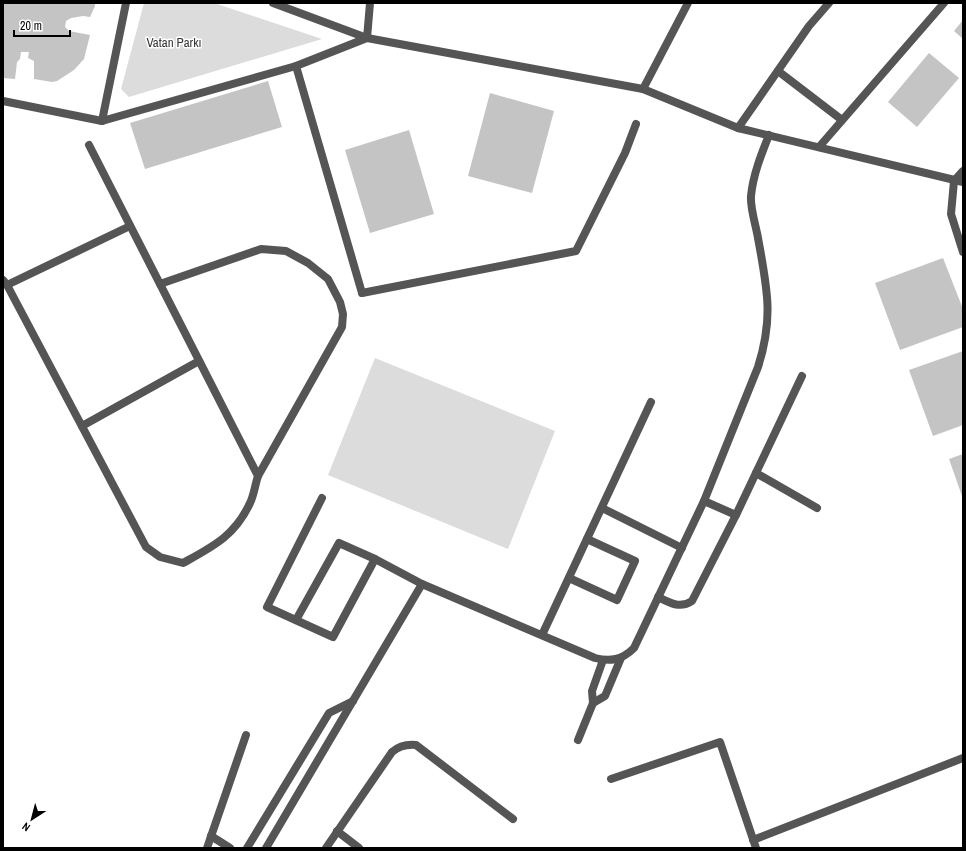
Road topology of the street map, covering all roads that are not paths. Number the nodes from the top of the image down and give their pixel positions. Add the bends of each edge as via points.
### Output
1 (126, 3) edge
2 (273, 3) edge
3 (370, 3) edge
4 (688, 3) edge
5 (829, 3) edge
6 (944, 3) edge
7 (367, 38) junction
8 (296, 66) junction
9 (778, 71) junction
10 (643, 89) junction
11 (3, 101) edge
12 (842, 120) junction
13 (102, 121) junction
14 (636, 124) dead end
15 (738, 128) junction
16 (769, 135) junction
17 (88, 145) dead end
18 (819, 147) junction
19 (963, 171) edge
20 (954, 181) junction
21 (963, 182) edge
22 (130, 226) junction
23 (963, 252) edge
24 (5, 283) edge
25 (160, 284) junction
26 (199, 361) junction
27 (802, 376) dead end
28 (651, 402) dead end
29 (82, 426) junction
30 (756, 473) junction
31 (258, 476) junction
32 (322, 498) dead end
33 (704, 501) junction
34 (602, 508) junction
35 (817, 508) dead end
36 (736, 515) junction
37 (587, 539) junction
38 (682, 548) junction
39 (375, 559) junction
40 (569, 578) junction
41 (422, 584) junction
42 (658, 597) junction
43 (296, 620) junction
44 (542, 635) junction
45 (622, 658) junction
46 (604, 660) junction
47 (354, 701) junction
48 (594, 703) junction
49 (246, 735) dead end
50 (578, 740) dead end
51 (963, 758) edge
52 (611, 779) dead end
53 (513, 819) dead end
54 (337, 831) junction
55 (211, 836) junction
56 (754, 844) edge
57 (207, 848) edge
58 (230, 848) edge
59 (247, 848) edge
60 (266, 848) edge
61 (326, 848) edge
62 (358, 848) edge

1 - 13 street
2 - 7 street
3 - 7 street
4 - 10 street
5 - 9 street via 809,26
6 - 12 street
7 - 8 street
7 - 10 street
8 - 13 street
8 - 14 street via 362,293 576,251 625,153
9 - 12 street
9 - 15 street
10 - 15 street
11 - 13 street
12 - 18 street
15 - 16 street
16 - 18 street
16 - 33 street via 754,175 750,198 767,287 767,331 764,349
17 - 22 street
18 - 20 street
19 - 20 street
20 - 21 street
20 - 23 street via 950,214
22 - 24 street
22 - 25 street
24 - 29 street
25 - 26 street
25 - 31 street via 261,249 286,251 308,263 328,279 340,302 343,314 342,327
26 - 29 street
26 - 31 street
27 - 30 street
28 - 34 street
29 - 31 street via 146,547 160,556 183,564 214,546 233,531 250,503
30 - 35 street
30 - 36 street
32 - 43 street via 267,607
33 - 36 street
33 - 38 street
34 - 37 street
34 - 38 street
36 - 42 street via 692,601 681,606
37 - 40 street
37 - 40 street via 635,561 617,600
38 - 42 street
39 - 41 street
39 - 43 street via 339,542
39 - 43 street via 333,637
40 - 44 street
41 - 44 street
41 - 47 street
42 - 45 street via 634,648
44 - 46 street
45 - 46 street
45 - 48 street via 605,696
46 - 48 street via 592,691
47 - 59 street via 328,713
47 - 60 street
48 - 50 street
49 - 55 street
51 - 56 street
52 - 56 street via 720,742
53 - 54 street via 416,745 409,744 392,752
54 - 61 street
54 - 62 street
55 - 57 street
55 - 58 street

